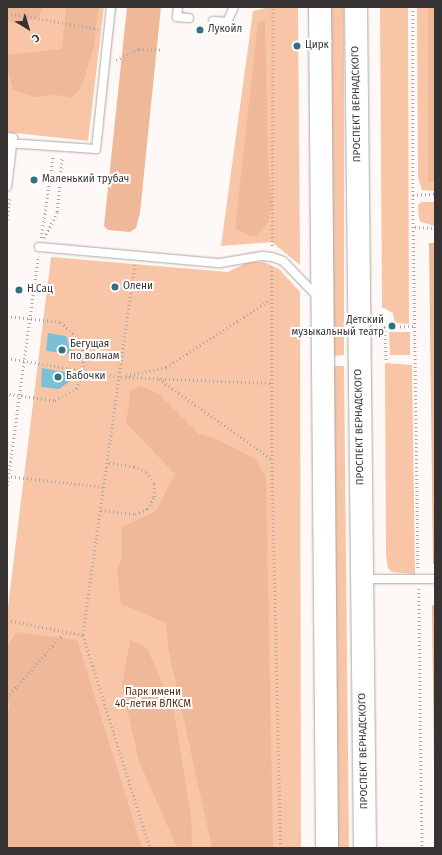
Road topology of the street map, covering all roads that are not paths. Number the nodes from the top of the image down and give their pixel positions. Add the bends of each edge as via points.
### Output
1 (111, 7) edge
2 (178, 7) edge
3 (234, 7) edge
4 (356, 7) edge
5 (317, 11) edge
6 (189, 18) dead end
7 (213, 21) dead end
8 (7, 137) edge
9 (7, 144) edge
10 (7, 187) edge
11 (39, 247) road end
12 (322, 301) junction
13 (362, 579) junction
14 (435, 579) edge
15 (326, 848) edge
16 (365, 848) edge

1 - 9 lane via 96,149
2 - 6 lane via 177,17
3 - 7 lane via 228,22
4 - 13 main road, ПРОСПЕКТ ВЕРНАДСКОГО
5 - 12 main road
8 - 10 lane via 13,138
11 - 12 lane via 220,263 262,256 272,257 283,261
12 - 15 main road
13 - 14 lane
13 - 16 main road, ПРОСПЕКТ ВЕРНАДСКОГО

